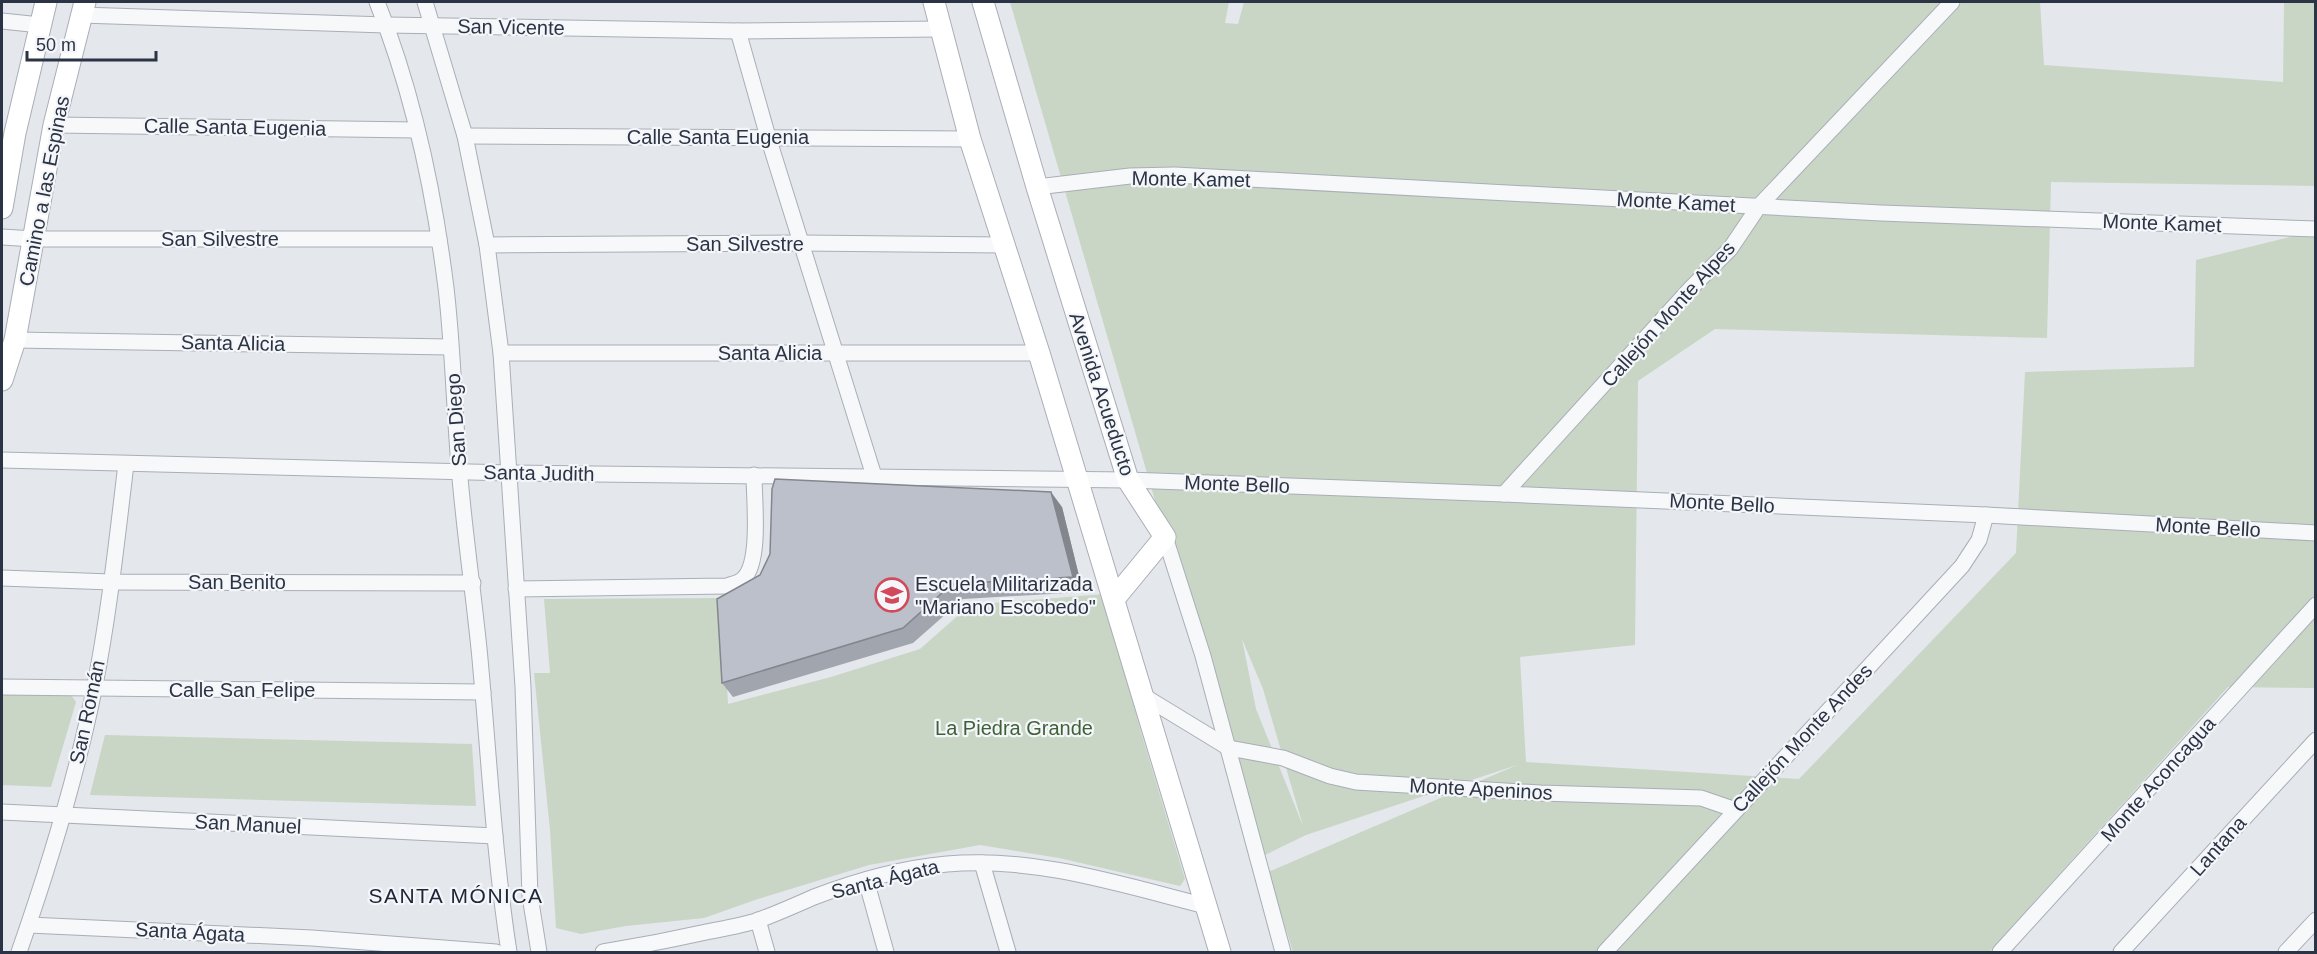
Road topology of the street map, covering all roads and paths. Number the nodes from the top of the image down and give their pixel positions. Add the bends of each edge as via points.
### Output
1 (46, 2) edge
2 (377, 2) edge
3 (425, 2) edge
4 (934, 2) edge
5 (983, 2) edge
6 (1952, 2) edge
7 (83, 8) edge
8 (2, 21) edge
9 (40, 25) junction
10 (386, 25) junction
11 (433, 25) junction
12 (942, 28) junction
13 (738, 31) junction
14 (54, 125) junction
15 (416, 130) junction
16 (8, 132) edge
17 (465, 135) junction
18 (768, 137) junction
19 (970, 139) junction
20 (1037, 187) junction
21 (1759, 206) junction
22 (2, 208) edge
23 (2316, 229) edge
24 (2, 237) edge
25 (34, 239) junction
26 (439, 239) junction
27 (801, 243) junction
28 (487, 245) junction
29 (1004, 245) junction
30 (15, 340) junction
31 (450, 347) junction
32 (835, 353) junction
33 (1039, 353) junction
34 (501, 354) junction
35 (2, 380) edge
36 (2, 460) edge
37 (126, 464) junction
38 (459, 471) junction
39 (510, 473) junction
40 (754, 475) junction
41 (874, 476) junction
42 (1077, 478) junction
43 (1128, 480) junction
44 (1504, 494) junction
45 (1986, 516) junction
46 (2316, 533) edge
47 (1165, 537) junction
48 (2, 578) edge
49 (111, 582) junction
50 (473, 583) junction
51 (516, 589) junction
52 (1114, 598) junction
53 (2316, 605) edge
54 (2, 687) edge
55 (94, 689) junction
56 (483, 692) junction
57 (1143, 695) junction
58 (2316, 740) edge
59 (1229, 748) junction
60 (1736, 810) junction
61 (2, 813) edge
62 (64, 816) junction
63 (495, 836) junction
64 (982, 863) junction
65 (866, 880) junction
66 (1206, 906) junction
67 (758, 920) junction
68 (2316, 920) edge
69 (29, 925) junction
70 (312, 945) edge
71 (654, 948) edge
72 (19, 952) edge
73 (496, 952) edge
74 (509, 952) edge
75 (539, 952) edge
76 (603, 952) edge
77 (767, 952) edge
78 (886, 952) edge
79 (1008, 952) edge
80 (1220, 952) edge
81 (1283, 952) edge
82 (1605, 952) edge
83 (2000, 952) edge
84 (2121, 952) edge
85 (2286, 952) edge

1 - 9 street, Camino a las Espinas
2 - 10 street, San Diego
3 - 11 street
4 - 12 street
5 - 20 street, Avenida Acueducto
6 - 21 street, Callejón Monte Alpes
7 - 10 street, San Vicente
7 - 14 street, Camino a las Espinas
8 - 9 street
9 - 16 street, Camino a las Espinas
10 - 11 street, San Vicente
10 - 15 street, San Diego
11 - 13 street, San Vicente
11 - 17 street
12 - 13 street, San Vicente
12 - 19 street
13 - 18 street
14 - 15 street, Calle Santa Eugenia
14 - 25 street, Camino a las Espinas
15 - 26 street, San Diego
16 - 22 street, Camino a las Espinas
17 - 18 street, Calle Santa Eugenia
17 - 28 street
18 - 19 street, Calle Santa Eugenia
18 - 27 street
19 - 29 street
20 - 21 street, Monte Kamet via 1175,175
20 - 43 street, Avenida Acueducto
21 - 23 street, Monte Kamet
21 - 44 street, Callejón Monte Alpes via 1730,249
24 - 25 street, San Silvestre
25 - 26 street, San Silvestre
25 - 30 street, Camino a las Espinas
26 - 31 street, San Diego
27 - 28 street, San Silvestre
27 - 29 street, San Silvestre
27 - 32 street
28 - 34 street
29 - 33 street
30 - 31 street, Santa Alicia
30 - 35 street, Camino a las Espinas
31 - 38 street, San Diego
32 - 33 street, Santa Alicia
32 - 34 street, Santa Alicia
32 - 41 street
33 - 42 street
34 - 39 street
36 - 37 street, Santa Judith
37 - 38 street, Santa Judith
37 - 49 street, San Román
38 - 39 street, Santa Judith
38 - 50 street, San Diego
39 - 40 street, Santa Judith
39 - 51 street
40 - 41 street, Santa Judith
40 - 51 street via 754,548 744,578 736,583
41 - 42 street, Santa Judith
42 - 43 street, Monte Bello
42 - 52 street
43 - 44 street, Monte Bello
43 - 47 street, Avenida Acueducto
44 - 45 street, Monte Bello
45 - 46 street, Monte Bello
45 - 60 street, Callejón Monte Andes via 1978,540 1962,566
47 - 52 street
47 - 59 street, Avenida Acueducto
48 - 49 street, San Benito
49 - 50 street, San Benito
49 - 55 street, San Román
50 - 56 street, San Diego
51 - 75 street via 530,896
52 - 57 street
53 - 83 street, Monte Aconcagua
54 - 55 street, Calle San Felipe
55 - 56 street, Calle San Felipe
55 - 62 street, San Román
56 - 63 street, San Diego
57 - 59 street
57 - 66 street
58 - 84 street, Lantana
59 - 60 street, Monte Apeninos via 1283,758 1356,782 1701,798
59 - 81 street, Avenida Acueducto
60 - 82 street, Callejón Monte Andes
61 - 62 street, San Manuel
62 - 63 street, San Manuel
62 - 69 street, San Román
63 - 74 street, San Diego
64 - 65 street, Santa Ágata via 909,869
64 - 66 street, Santa Ágata via 1072,874
64 - 79 street
65 - 67 street, Santa Ágata
65 - 78 street
66 - 80 street
67 - 71 street, Santa Ágata
67 - 77 street
68 - 85 street
69 - 70 street, Santa Ágata
69 - 72 street, San Román
70 - 73 street, Santa Ágata
71 - 76 street, Santa Ágata

